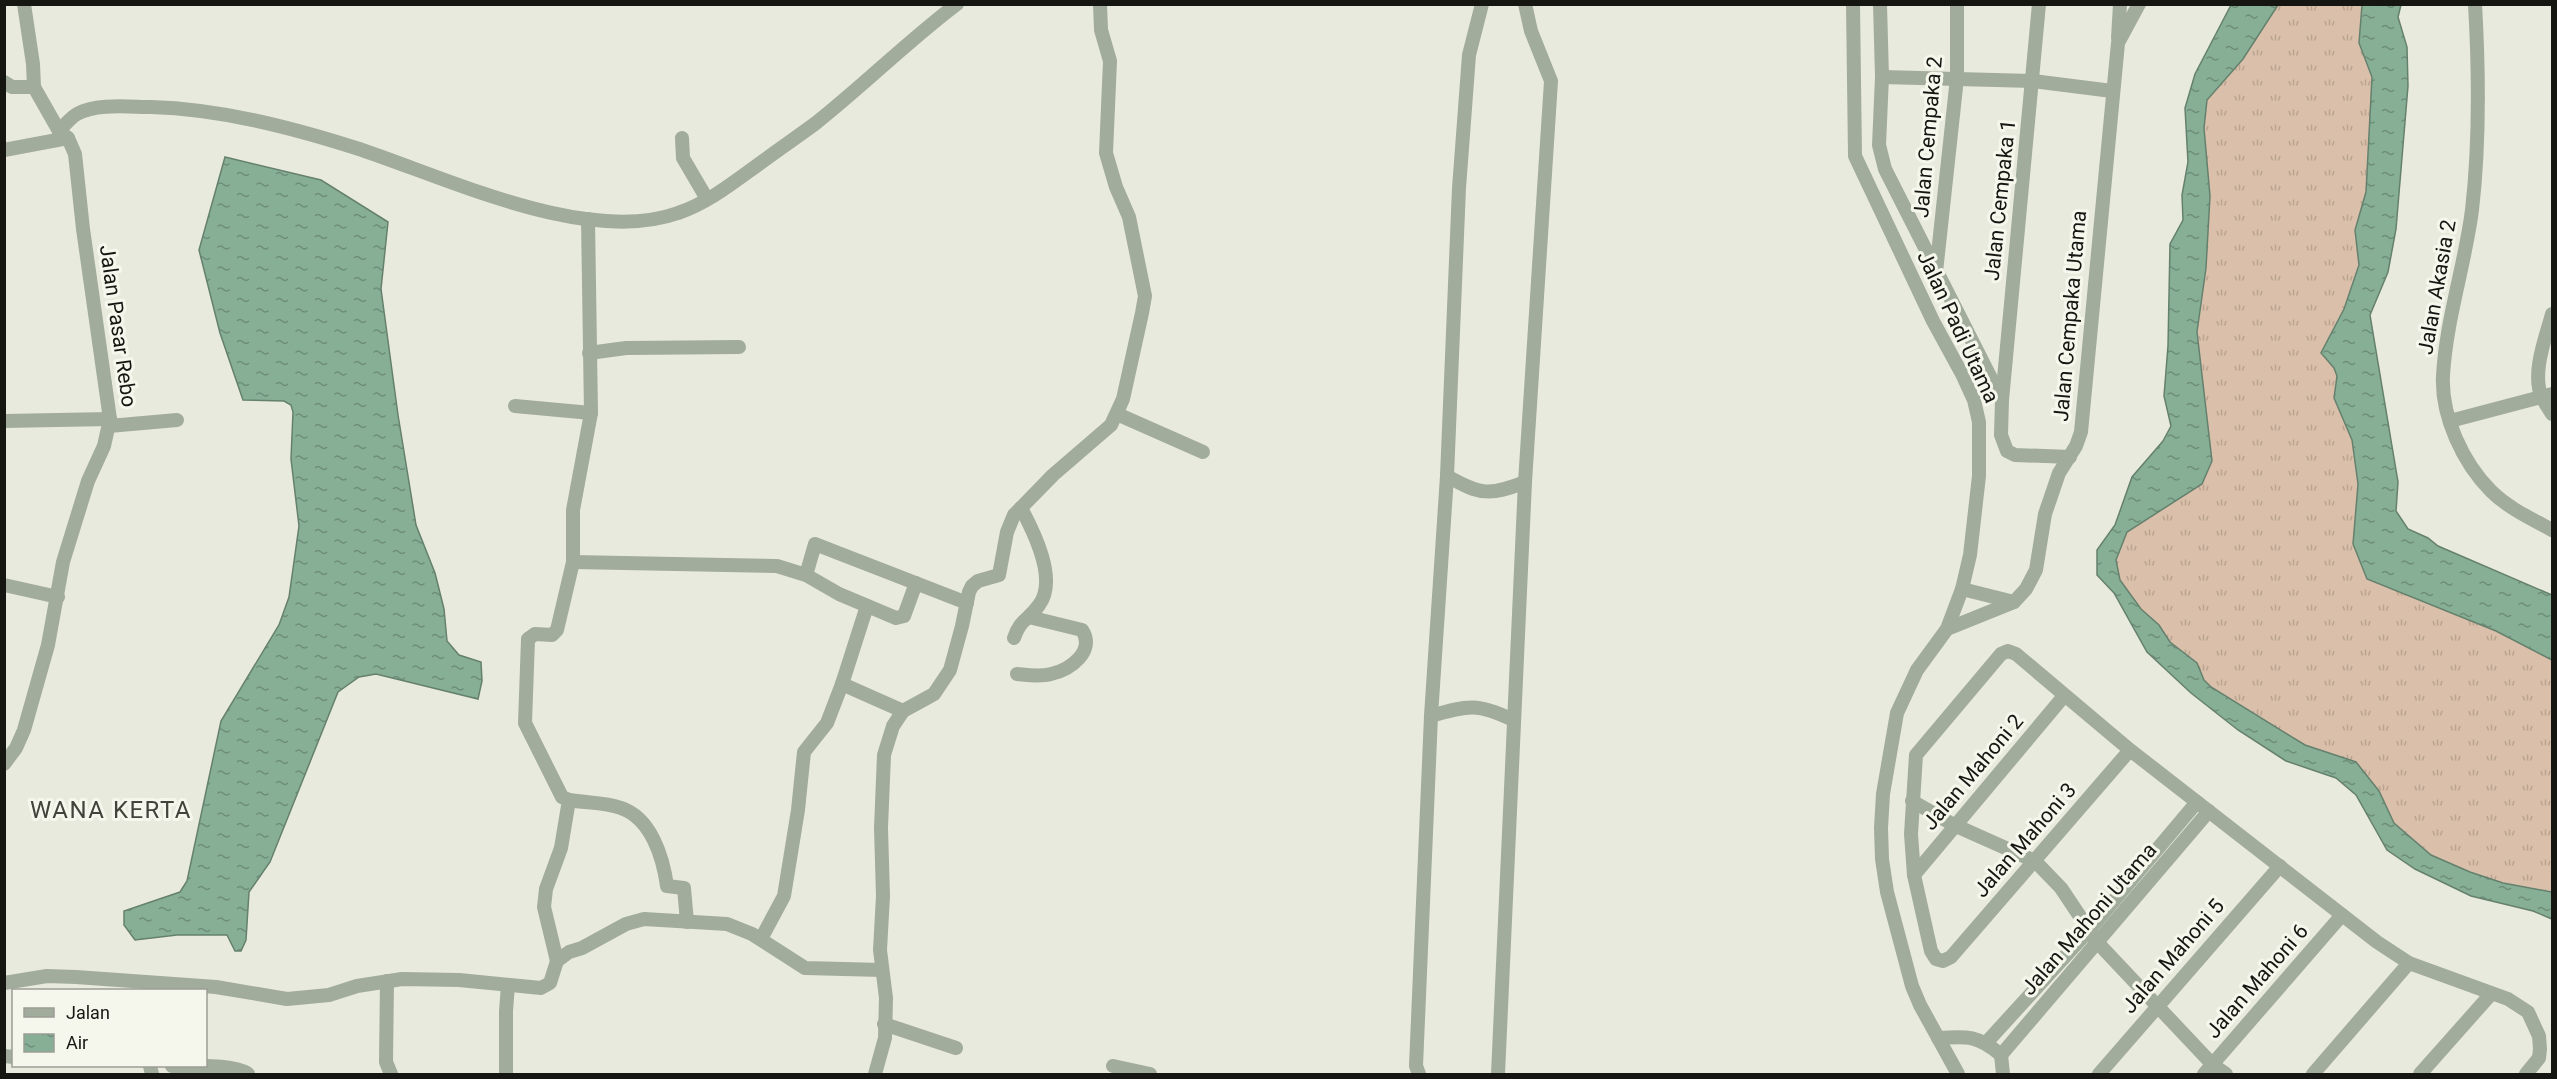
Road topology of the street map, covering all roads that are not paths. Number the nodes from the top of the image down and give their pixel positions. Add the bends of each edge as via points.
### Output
1 (24, 4) edge
2 (957, 4) edge
3 (1100, 4) edge
4 (1482, 4) edge
5 (1525, 4) edge
6 (1853, 4) edge
7 (1880, 4) edge
8 (1957, 4) edge
9 (2039, 4) edge
10 (2120, 4) edge
11 (2139, 4) edge
12 (2475, 4) edge
13 (2118, 44) junction
14 (1882, 77) junction
15 (1957, 78) junction
16 (2033, 81) junction
17 (4, 82) edge
18 (34, 87) junction
19 (2112, 91) junction
20 (63, 135) junction
21 (682, 138) dead end
22 (4, 150) edge
23 (707, 199) junction
24 (588, 219) junction
25 (1936, 272) junction
26 (2553, 314) edge
27 (739, 347) dead end
28 (589, 353) junction
29 (2547, 395) edge
30 (2002, 400) junction
31 (515, 406) dead end
32 (591, 413) junction
33 (1117, 414) junction
34 (2553, 414) edge
35 (177, 420) dead end
36 (4, 421) edge
37 (2450, 421) junction
38 (109, 422) junction
39 (1203, 452) dead end
40 (2070, 456) junction
41 (1447, 476) junction
42 (1525, 482) junction
43 (1021, 508) junction
44 (2553, 530) edge
45 (573, 562) junction
46 (806, 575) junction
47 (916, 583) junction
48 (4, 585) edge
49 (1962, 589) junction
50 (58, 597) junction
51 (2014, 602) junction
52 (967, 603) junction
53 (867, 606) junction
54 (1029, 616) junction
55 (1947, 629) junction
56 (1014, 638) dead end
57 (1017, 674) dead end
58 (842, 684) junction
59 (2064, 696) junction
60 (903, 711) junction
61 (1431, 716) junction
62 (1513, 720) junction
63 (10, 748) edge
64 (2130, 750) junction
65 (4, 764) edge
66 (569, 800) junction
67 (1912, 801) junction
68 (2198, 802) junction
69 (2209, 811) junction
70 (1954, 825) junction
71 (2035, 861) junction
72 (2280, 866) junction
73 (1914, 875) junction
74 (2342, 915) junction
75 (687, 922) junction
76 (2090, 928) junction
77 (761, 939) junction
78 (2097, 942) junction
79 (557, 961) junction
80 (2409, 963) junction
81 (882, 970) junction
82 (387, 981) junction
83 (4, 983) edge
84 (508, 985) junction
85 (2491, 994) junction
86 (2157, 1007) junction
87 (885, 1024) junction
88 (1938, 1038) junction
89 (1986, 1042) junction
90 (956, 1048) dead end
91 (2001, 1055) junction
92 (1113, 1066) dead end
93 (193, 1067) edge
94 (2209, 1070) edge
95 (246, 1072) edge
96 (391, 1074) edge
97 (506, 1074) edge
98 (875, 1074) edge
99 (1150, 1074) edge
100 (1419, 1074) edge
101 (1498, 1074) edge
102 (1958, 1074) edge
103 (2003, 1074) edge
104 (2099, 1074) edge
105 (2226, 1074) edge
106 (2313, 1074) edge
107 (2420, 1074) edge
108 (2526, 1074) edge

1 - 18 street
2 - 23 street via 816,122
3 - 33 street via 1101,30 1110,62 1106,153 1129,217 1145,296
4 - 41 street via 1469,55
5 - 42 street via 1551,81
6 - 49 street, Jalan Padi Utama via 1855,156 1963,376 1979,422 1979,476
7 - 14 street
8 - 15 street, Jalan Cempaka 2
9 - 16 street, Jalan Cempaka 1
10 - 13 street
11 - 13 street
12 - 37 street, Jalan Akasia 2 via 2479,111 2476,176 2469,236 2446,348 2443,379
13 - 19 street, Jalan Cempaka Utama
14 - 15 street
14 - 25 street via 1881,158
15 - 16 street
15 - 25 street, Jalan Cempaka 2
16 - 19 street
16 - 30 street, Jalan Cempaka 1
17 - 18 street via 12,87
18 - 20 street, Jalan Pasar Rebo
19 - 40 street, Jalan Cempaka Utama via 2083,420
20 - 22 street
20 - 24 street via 76,114 97,109 186,108 236,116 354,148 508,200
20 - 38 street, Jalan Pasar Rebo via 75,154
21 - 23 street via 683,158
23 - 24 street via 679,213 649,220
24 - 28 street
25 - 30 street
26 - 29 street via 2539,379
27 - 28 street via 626,348
28 - 32 street
29 - 34 street
29 - 37 street
30 - 40 street, Jalan Cempaka 1 via 2001,435 2007,451 2023,456
31 - 32 street
32 - 45 street via 573,510
33 - 39 street
33 - 43 street via 1100,437 1053,475
35 - 38 street
36 - 38 street
37 - 44 street, Jalan Akasia 2 via 2469,463 2492,492
38 - 50 street, Jalan Pasar Rebo via 63,562
40 - 51 street, Jalan Cempaka Utama via 2059,473 2046,514 2036,570
41 - 42 street via 1484,493 1500,492
41 - 61 street
42 - 62 street
43 - 52 street via 1010,524 999,575 972,586
43 - 54 street via 1034,532 1046,577 1044,596
45 - 46 street via 777,566
45 - 66 street via 557,630 552,635 535,634 528,639 525,717 560,794
46 - 47 street via 815,544
46 - 53 street
47 - 52 street
47 - 53 street via 901,618
48 - 50 street
49 - 51 street
49 - 55 street, Jalan Padi Utama
50 - 63 street, Jalan Pasar Rebo via 24,730
51 - 55 street
52 - 60 street via 955,654 943,683 934,694
53 - 58 street
54 - 56 street via 1019,624
54 - 57 street via 1082,630 1086,636 1085,651 1076,662 1051,675
55 - 88 street, Jalan Padi Utama via 1917,670 1898,713 1881,828 1884,870 1895,924 1920,1005
58 - 60 street
58 - 77 street via 827,723 804,752 784,896
59 - 64 street
59 - 67 street via 2016,654 2001,654 1917,755
59 - 70 street, Jalan Mahoni 2
60 - 81 street via 893,726 884,755
61 - 62 street via 1463,706 1490,708
61 - 100 street via 1416,1066
62 - 101 street
63 - 65 street, Jalan Pasar Rebo
64 - 68 street
64 - 71 street, Jalan Mahoni 3
66 - 75 street via 619,807 633,813 648,830 661,857 667,886 684,888
66 - 79 street via 561,848 546,889 544,907
67 - 70 street
67 - 73 street
68 - 69 street
68 - 76 street, Jalan Mahoni Utama
69 - 72 street
69 - 78 street, Jalan Mahoni Utama
70 - 71 street
70 - 73 street, Jalan Mahoni 2
71 - 73 street, Jalan Mahoni 3 via 1951,957 1943,961 1931,951
71 - 76 street
72 - 74 street
72 - 86 street, Jalan Mahoni 5
74 - 80 street
74 - 94 street, Jalan Mahoni 6
75 - 77 street via 727,924
75 - 79 street via 644,919 626,924
76 - 78 street
76 - 89 street, Jalan Mahoni Utama
77 - 81 street via 804,968
78 - 86 street
78 - 91 street, Jalan Mahoni Utama
79 - 84 street via 552,981 544,987
80 - 85 street
80 - 106 street
81 - 87 street
82 - 83 street via 297,999 205,986 76,976
82 - 84 street via 459,980
82 - 96 street via 386,1062
84 - 97 street
85 - 107 street
85 - 108 street via 2529,1012 2539,1036 2538,1058
86 - 94 street
86 - 104 street, Jalan Mahoni 5
87 - 90 street
87 - 98 street via 882,1056
88 - 89 street via 1968,1036
88 - 102 street, Jalan Padi Utama
89 - 91 street
91 - 103 street
92 - 99 street
93 - 95 street
94 - 105 street

